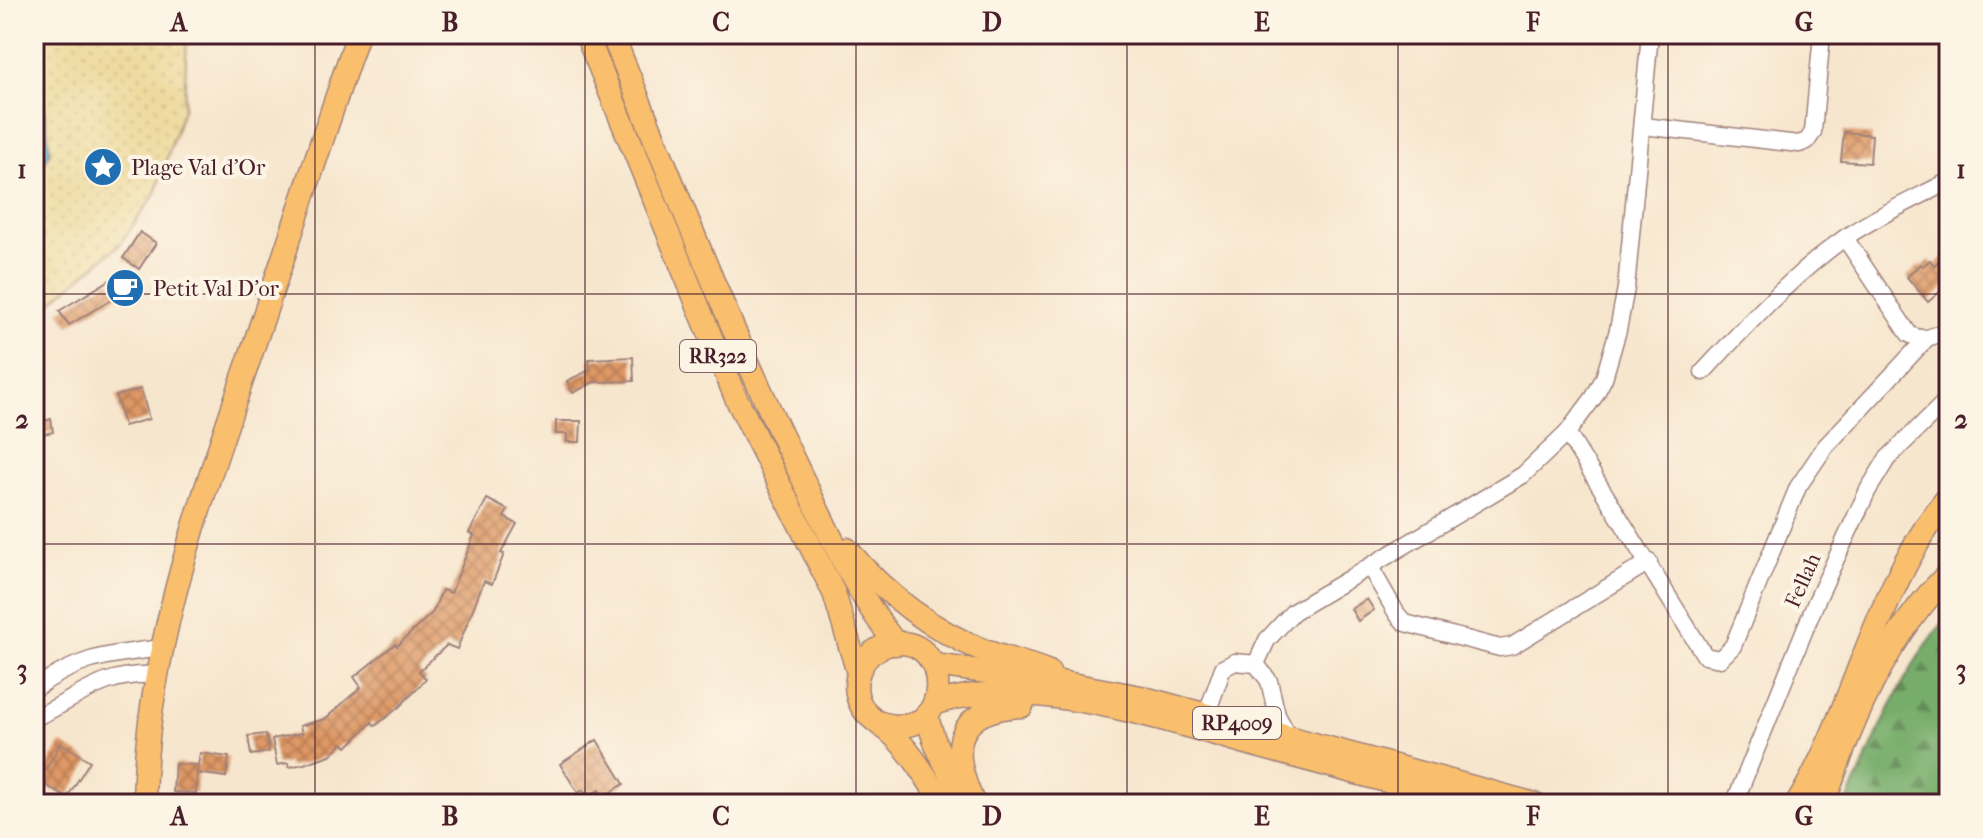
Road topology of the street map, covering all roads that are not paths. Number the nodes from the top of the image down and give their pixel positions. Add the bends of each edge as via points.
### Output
1 (358, 34) edge
2 (586, 34) edge
3 (612, 34) edge
4 (688, 34) edge
5 (703, 34) edge
6 (1650, 34) edge
7 (1822, 34) edge
8 (1643, 126) junction
9 (1949, 181) edge
10 (1845, 238) junction
11 (1949, 329) edge
12 (1926, 339) junction
13 (1703, 372) dead end
14 (1949, 398) edge
15 (1567, 433) junction
16 (1949, 497) edge
17 (819, 512) junction
18 (1649, 562) junction
19 (1370, 567) junction
20 (1949, 574) edge
21 (896, 644) junction
22 (162, 648) junction
23 (102, 656) junction
24 (1256, 664) junction
25 (934, 665) junction
26 (858, 673) junction
27 (156, 675) junction
28 (108, 680) junction
29 (34, 689) edge
30 (1080, 694) junction
31 (930, 710) junction
32 (1206, 716) junction
33 (34, 718) edge
34 (878, 722) junction
35 (1289, 737) junction
36 (144, 804) edge
37 (942, 804) edge
38 (965, 804) edge
39 (974, 804) edge
40 (1471, 804) edge
41 (1535, 804) edge
42 (1734, 804) edge
43 (1798, 804) edge
44 (1823, 804) edge

1 - 22 main road via 223,437
2 - 26 main road, RR322 via 736,398 834,593
3 - 17 main road, RR322 via 740,349
4 - 5 street
6 - 8 street
7 - 8 street via 1813,132 1807,141
8 - 15 street via 1618,330 1604,378
9 - 10 street
10 - 12 street via 1909,334
10 - 13 street via 1764,307
11 - 12 street
12 - 18 street via 1825,447 1798,487 1733,646 1720,659 1705,656
14 - 42 street, Fellah via 1887,459 1868,490
15 - 18 street
15 - 19 street via 1508,486
16 - 43 highway via 1907,558
17 - 21 main road, RR322 via 865,602
17 - 30 main road via 863,567 919,617 986,651 1043,669
18 - 19 street via 1506,648 1405,623
19 - 24 street via 1283,620
20 - 44 highway via 1884,658
21 - 25 main road, RR322 via 918,649
21 - 26 main road via 877,649
22 - 23 street
22 - 27 main road
23 - 28 street
23 - 29 street via 70,665
24 - 32 street via 1235,662 1223,668
24 - 35 street via 1269,681
25 - 30 main road, RP4009
25 - 31 main road via 939,685
26 - 34 main road, RR322 via 859,701
27 - 28 street
27 - 36 main road via 144,757
28 - 33 street
30 - 31 main road, RP4009 via 951,698
30 - 32 main road, RP4009 via 1141,697
30 - 39 main road via 998,708 974,720 958,758
30 - 40 main road, RP4009
31 - 34 main road via 903,727
31 - 38 main road via 945,767
32 - 35 main road, RP4009
34 - 37 main road, RR322 via 919,766
35 - 41 main road, RP4009

